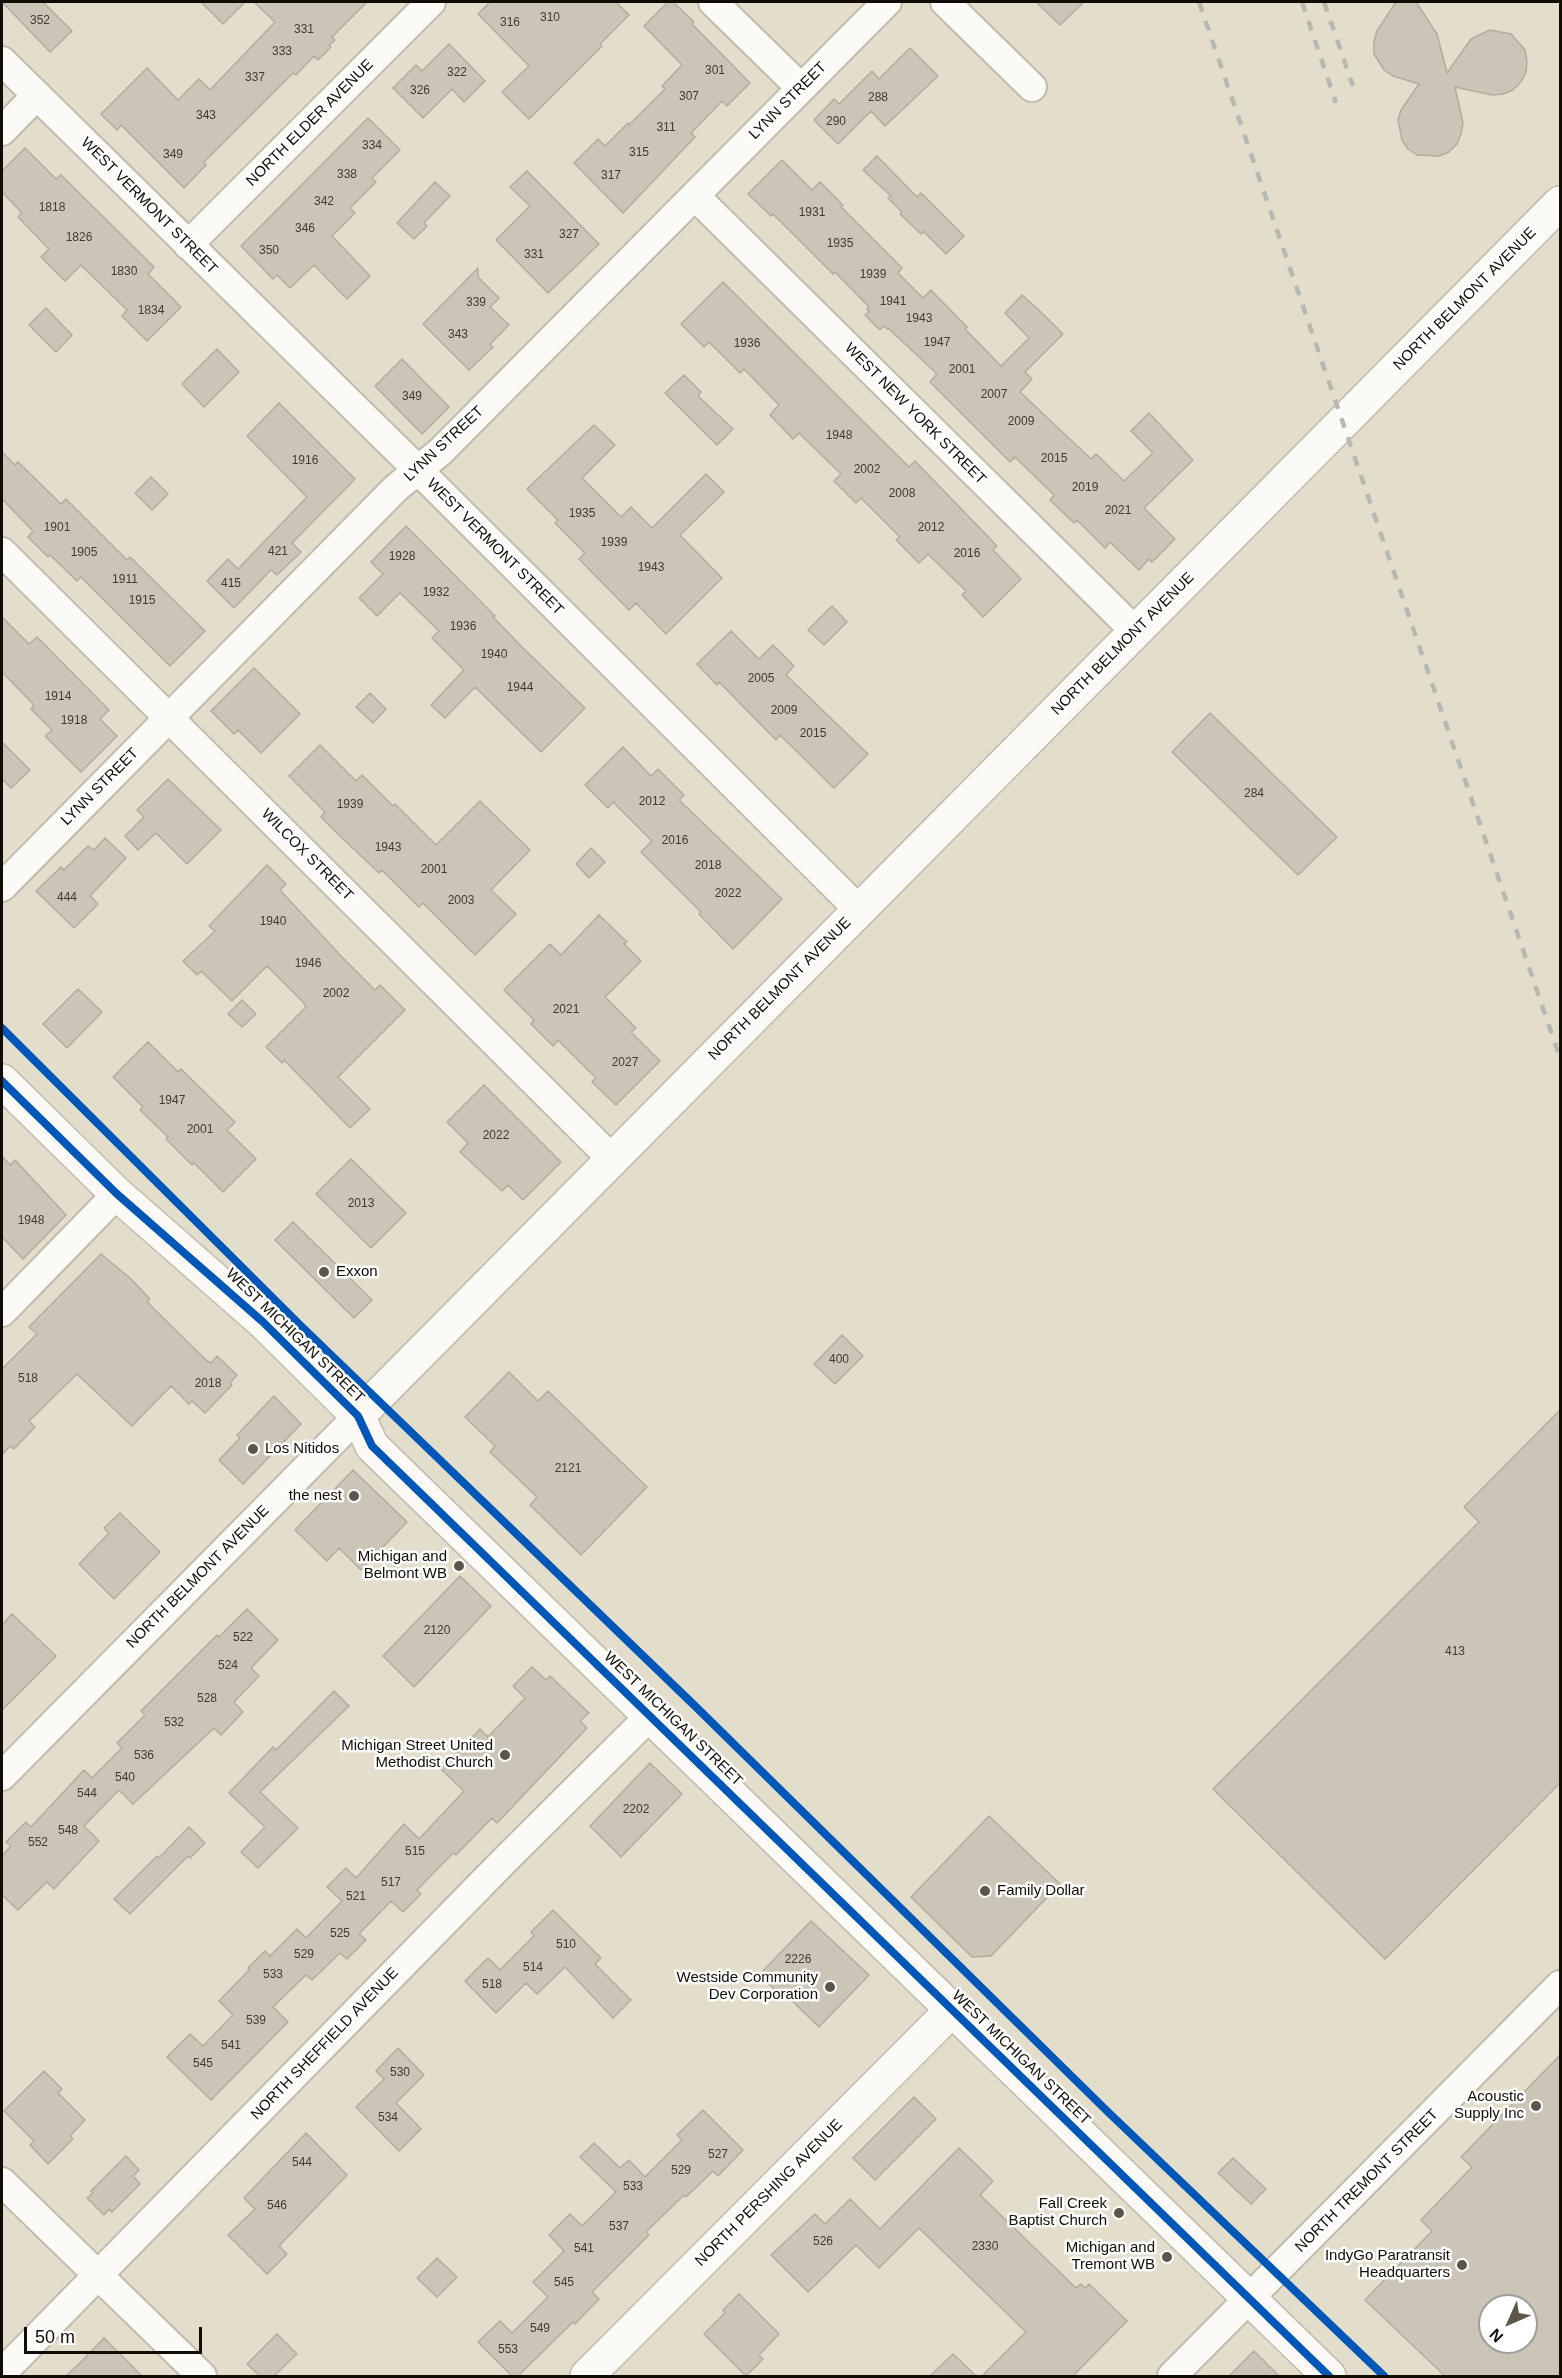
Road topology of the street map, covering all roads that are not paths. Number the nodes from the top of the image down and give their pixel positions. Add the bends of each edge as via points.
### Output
1 (431, 2) edge
2 (713, 2) edge
3 (887, 2) edge
4 (945, 2) edge
5 (2, 61) edge
6 (1032, 87) dead end
7 (801, 88) junction
8 (37, 95) junction
9 (2, 131) edge
10 (694, 196) junction
11 (1560, 203) edge
12 (188, 245) junction
13 (418, 470) junction
14 (2, 552) edge
15 (1135, 631) junction
16 (169, 717) junction
17 (2, 887) edge
18 (859, 910) junction
19 (2, 1081) edge
20 (612, 1159) junction
21 (117, 1194) junction
22 (2, 1312) edge
23 (358, 1416) junction
24 (650, 1716) junction
25 (2, 1776) edge
26 (1560, 1985) edge
27 (952, 2010) junction
28 (2, 2182) edge
29 (98, 2276) junction
30 (1250, 2299) junction
31 (2, 2373) edge
32 (202, 2376) edge
33 (587, 2376) edge
34 (1172, 2376) edge
35 (1329, 2376) edge

1 - 12 street, NORTH ELDER AVENUE
2 - 7 street
3 - 7 street, LYNN STREET
4 - 6 street
5 - 8 street, WEST VERMONT STREET
7 - 10 street, LYNN STREET
8 - 9 street
8 - 12 street, WEST VERMONT STREET
10 - 13 street, LYNN STREET
10 - 15 street, WEST NEW YORK STREET
11 - 15 main road, NORTH BELMONT AVENUE
12 - 13 street, WEST VERMONT STREET
13 - 16 street, LYNN STREET
13 - 18 street, WEST VERMONT STREET
14 - 16 street, WILCOX STREET
15 - 18 main road, NORTH BELMONT AVENUE
16 - 17 street, LYNN STREET
16 - 20 street, WILCOX STREET
18 - 20 main road, NORTH BELMONT AVENUE
19 - 21 main road, WEST MICHIGAN STREET
20 - 23 main road, NORTH BELMONT AVENUE
21 - 22 street
21 - 23 main road, WEST MICHIGAN STREET via 238,1298
23 - 24 main road, WEST MICHIGAN STREET via 372,1446
23 - 25 street, NORTH BELMONT AVENUE
24 - 27 main road, WEST MICHIGAN STREET
24 - 29 street, NORTH SHEFFIELD AVENUE
26 - 30 street, NORTH TREMONT STREET
27 - 30 main road, WEST MICHIGAN STREET
27 - 33 main road, NORTH PERSHING AVENUE
28 - 29 street
29 - 31 street, NORTH SHEFFIELD AVENUE
29 - 32 street
30 - 34 street, NORTH TREMONT STREET
30 - 35 main road, WEST MICHIGAN STREET

